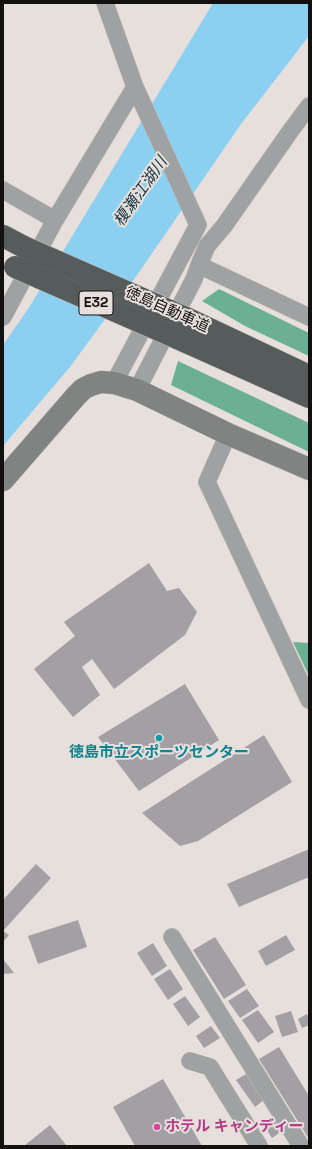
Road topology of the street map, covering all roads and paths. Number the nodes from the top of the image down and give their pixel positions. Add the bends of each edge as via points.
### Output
1 (105, 3) edge
2 (135, 87) junction
3 (309, 106) edge
4 (3, 190) edge
5 (55, 220) junction
6 (3, 236) edge
7 (9, 264) edge
8 (199, 265) junction
9 (5, 311) edge
10 (309, 317) edge
11 (309, 376) edge
12 (114, 383) junction
13 (136, 390) junction
14 (309, 397) edge
15 (228, 434) junction
16 (309, 469) edge
17 (3, 480) edge
18 (309, 700) edge
19 (172, 937) dead end
20 (190, 1060) dead end
21 (259, 1146) edge
22 (301, 1146) edge

1 - 2 street
2 - 5 street
2 - 12 street via 198,225
3 - 8 street via 207,246
4 - 5 street
5 - 9 street
6 - 11 highway, 徳島自動車道 / E32, bridge
7 - 14 highway, 徳島自動車道 / E32, bridge
8 - 10 street
8 - 13 street
12 - 13 street
12 - 17 street via 101,382 83,389
13 - 15 street
15 - 16 street
15 - 18 street via 207,482
19 - 22 street
20 - 21 street via 210,1067

